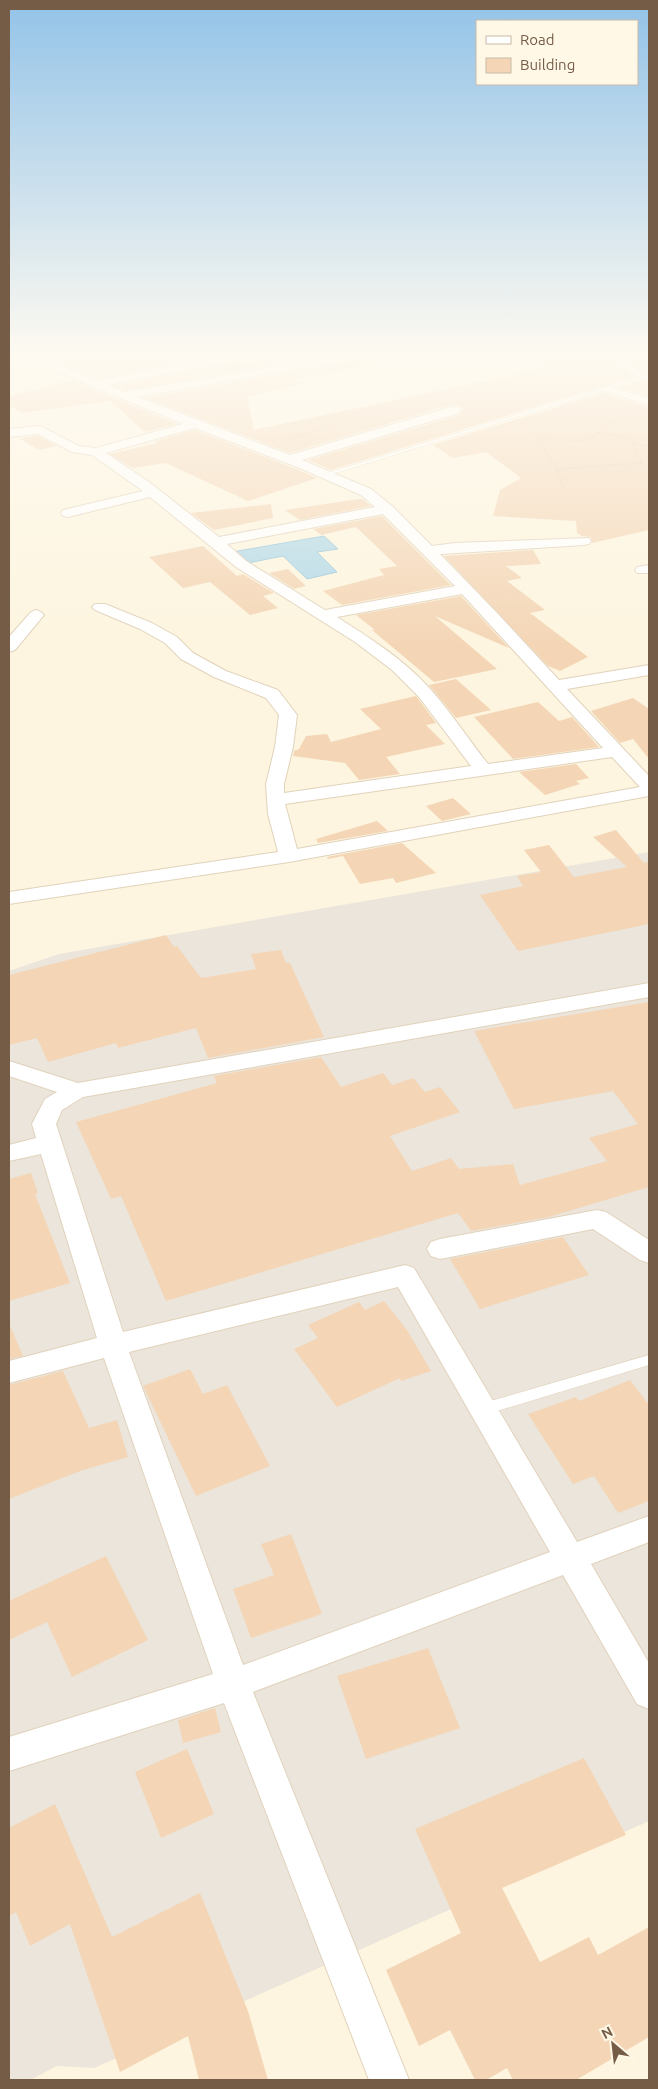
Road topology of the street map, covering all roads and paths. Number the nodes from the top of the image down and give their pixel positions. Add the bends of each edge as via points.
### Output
1 (86, 450) edge
2 (101, 450) edge
3 (264, 450) edge
4 (320, 450) edge
5 (405, 450) edge
6 (545, 450) edge
7 (636, 450) edge
8 (96, 452) junction
9 (288, 460) junction
10 (557, 469) junction
11 (327, 474) junction
12 (564, 486) dead end
13 (153, 492) junction
14 (387, 509) junction
15 (68, 512) dead end
16 (584, 541) dead end
17 (216, 542) junction
18 (428, 551) junction
19 (464, 589) junction
20 (100, 607) dead end
21 (36, 615) dead end
22 (323, 615) junction
23 (9, 648) edge
24 (649, 670) edge
25 (555, 686) junction
26 (617, 751) junction
27 (484, 771) junction
28 (649, 786) edge
29 (649, 790) edge
30 (275, 800) junction
31 (289, 856) junction
32 (9, 898) edge
33 (649, 990) edge
34 (9, 1068) edge
35 (78, 1091) junction
36 (49, 1144) junction
37 (9, 1153) edge
38 (440, 1249) dead end
39 (649, 1253) edge
40 (113, 1346) junction
41 (649, 1360) edge
42 (9, 1372) edge
43 (484, 1409) junction
44 (649, 1529) edge
45 (570, 1558) junction
46 (233, 1684) junction
47 (649, 1693) edge
48 (9, 1754) edge
49 (389, 2080) edge

1 - 8 street
2 - 8 street
3 - 9 street
4 - 9 street
5 - 11 lane
6 - 10 path
7 - 10 path via 642,463
8 - 13 street
9 - 11 street
10 - 12 path
11 - 14 street via 366,492
13 - 15 street
13 - 17 street
14 - 17 street
14 - 18 street
16 - 18 street
17 - 22 street via 241,564
18 - 19 street
19 - 22 street
19 - 25 street
20 - 30 street via 146,626 171,640 187,656 220,674 272,694 288,715
21 - 23 street
22 - 27 street via 398,667 425,693
24 - 25 street
25 - 26 street
26 - 27 street
26 - 28 street
27 - 30 street
29 - 31 street
30 - 31 street
31 - 32 street
33 - 35 street
34 - 35 street
35 - 36 street via 53,1105 44,1124
36 - 37 street
36 - 40 street
38 - 39 street via 597,1218
40 - 42 street
40 - 43 street via 405,1275
40 - 46 street
41 - 43 lane
43 - 45 street
44 - 45 street
45 - 46 street
45 - 47 street
46 - 48 street
46 - 49 street

